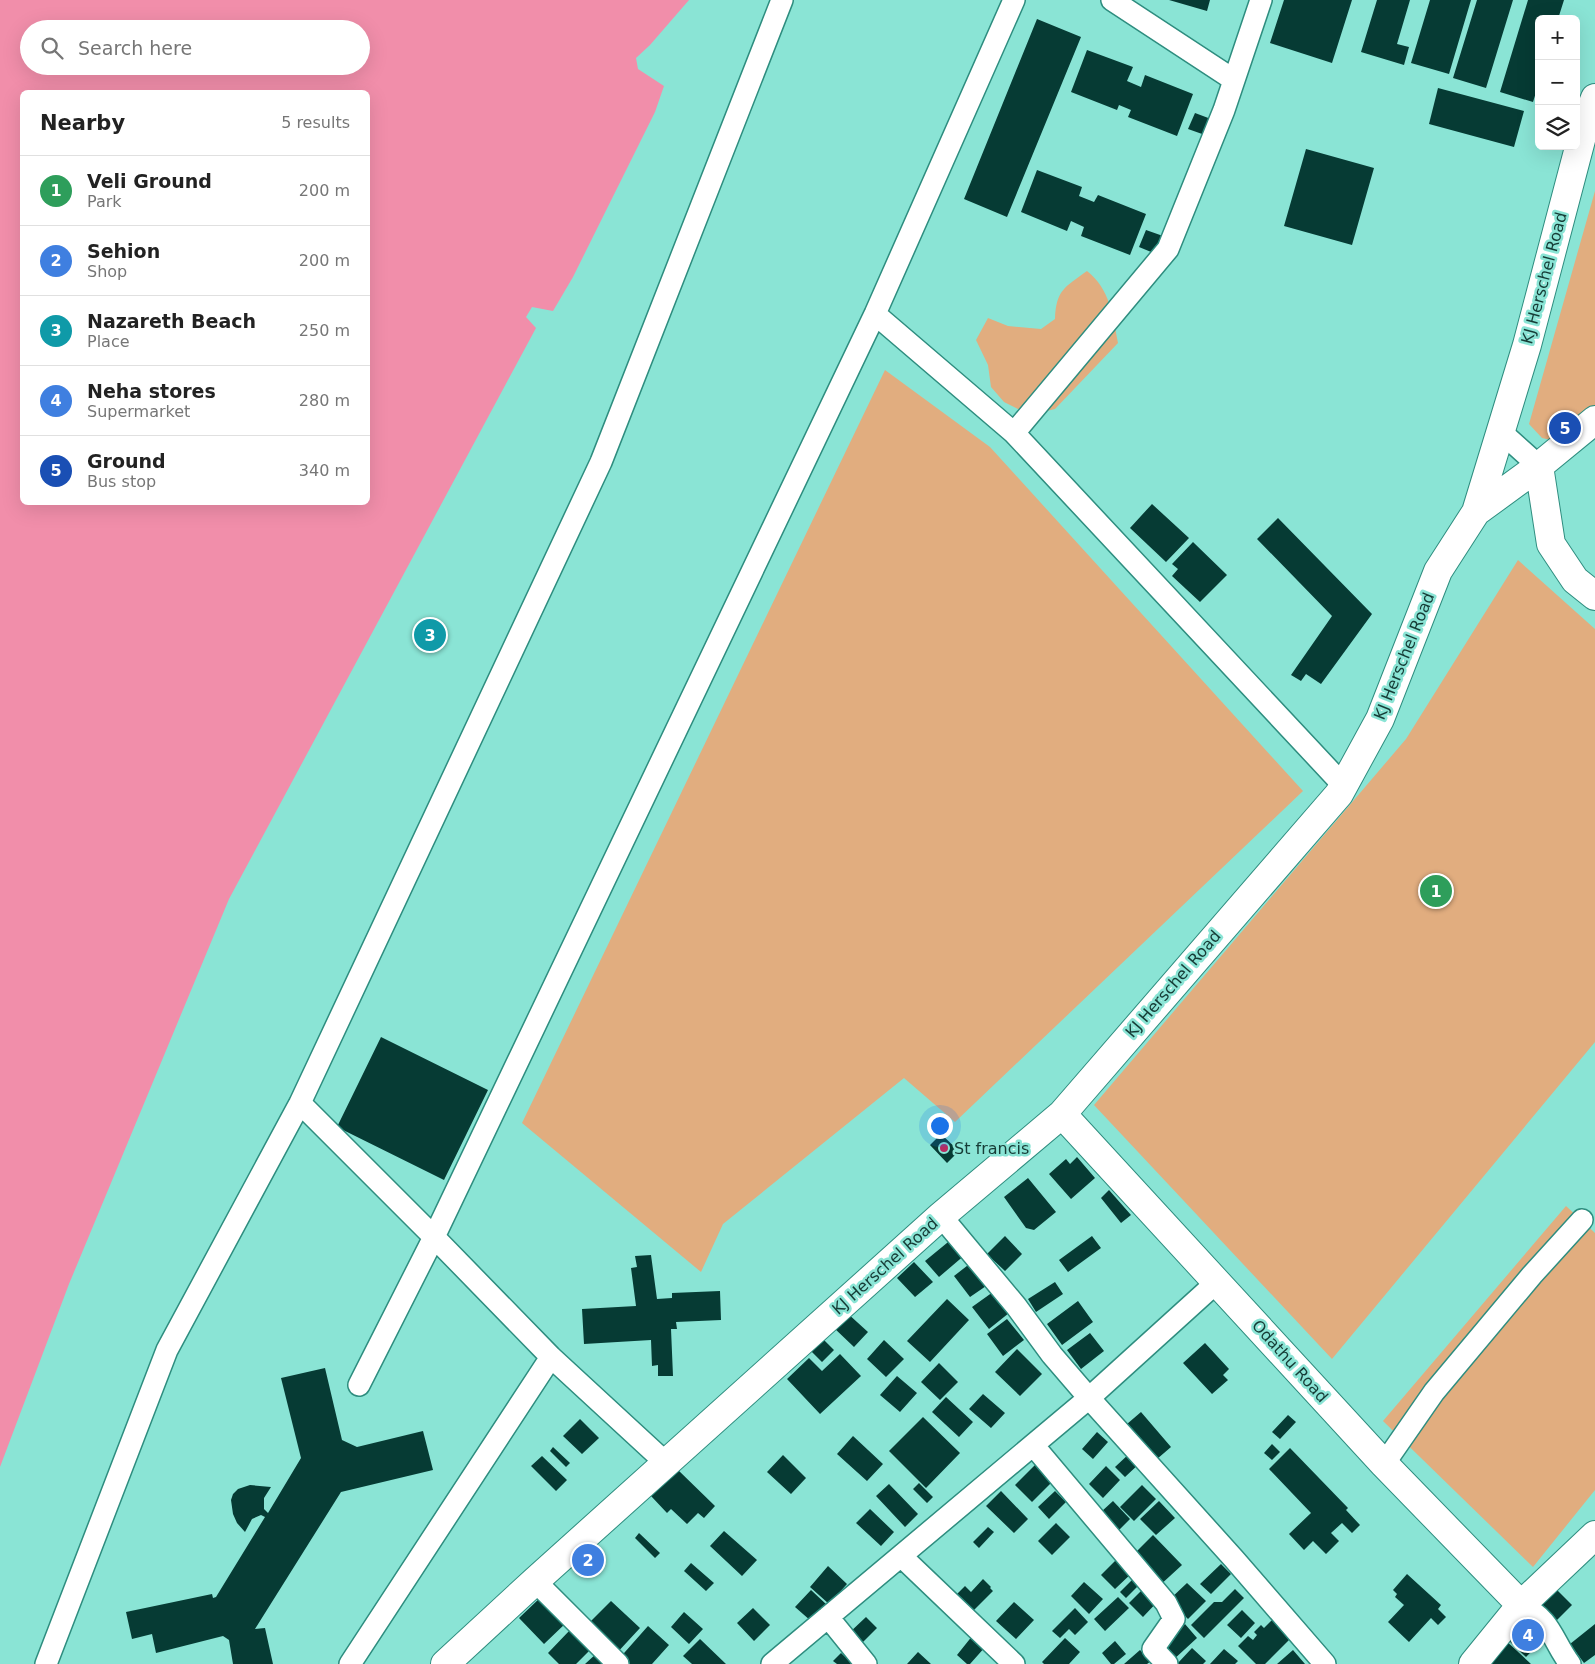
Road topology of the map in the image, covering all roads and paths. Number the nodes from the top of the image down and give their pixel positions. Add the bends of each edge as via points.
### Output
1 (782, 0) edge
2 (1014, 0) edge
3 (1112, 0) edge
4 (1261, 0) edge
5 (1234, 80) junction
6 (1592, 115) edge
7 (875, 314) junction
8 (1595, 420) edge
9 (1500, 431) junction
10 (1014, 433) junction
11 (1539, 466) junction
12 (1476, 512) junction
13 (1595, 596) edge
14 (1344, 786) junction
15 (300, 1103) junction
16 (1062, 1114) junction
17 (940, 1216) junction
18 (1582, 1220) dead end
19 (434, 1237) junction
20 (1217, 1282) junction
21 (552, 1357) junction
22 (359, 1385) dead end
23 (1089, 1398) junction
24 (1033, 1445) junction
25 (666, 1463) junction
26 (1384, 1464) junction
27 (1595, 1535) edge
28 (901, 1556) junction
29 (535, 1581) junction
30 (1521, 1605) junction
31 (828, 1617) junction
32 (46, 1664) edge
33 (350, 1664) edge
34 (446, 1664) edge
35 (618, 1664) edge
36 (772, 1664) edge
37 (866, 1664) edge
38 (1014, 1664) edge
39 (1167, 1664) edge
40 (1325, 1664) edge
41 (1473, 1664) edge
42 (1570, 1664) edge

1 - 15 street via 601,462
2 - 7 street
3 - 5 street
4 - 5 street
5 - 10 street via 1168,249
6 - 9 main road, KJ Herschel Road
7 - 10 street
7 - 19 street
8 - 11 main road
9 - 11 street
9 - 12 main road, KJ Herschel Road
10 - 14 street
11 - 12 main road
11 - 13 main road via 1551,544 1575,580
12 - 14 main road, KJ Herschel Road via 1438,571 1380,719
14 - 16 main road, KJ Herschel Road
15 - 19 street
15 - 32 street via 167,1350
16 - 17 main road, KJ Herschel Road
16 - 20 main road, Odathu Road
17 - 23 street
17 - 25 main road, KJ Herschel Road
18 - 26 street via 1434,1392
19 - 21 street
19 - 22 street
20 - 23 street
20 - 26 main road, Odathu Road
21 - 25 street
21 - 33 street
23 - 24 street
23 - 40 street
24 - 28 street
24 - 39 street via 1166,1603 1174,1619 1153,1649
25 - 29 main road, KJ Herschel Road
26 - 30 main road, Odathu Road
27 - 30 main road
28 - 31 street
28 - 38 street
29 - 34 main road, KJ Herschel Road
29 - 35 street
30 - 41 main road
30 - 42 street via 1533,1611 1547,1625
31 - 36 street
31 - 37 street

